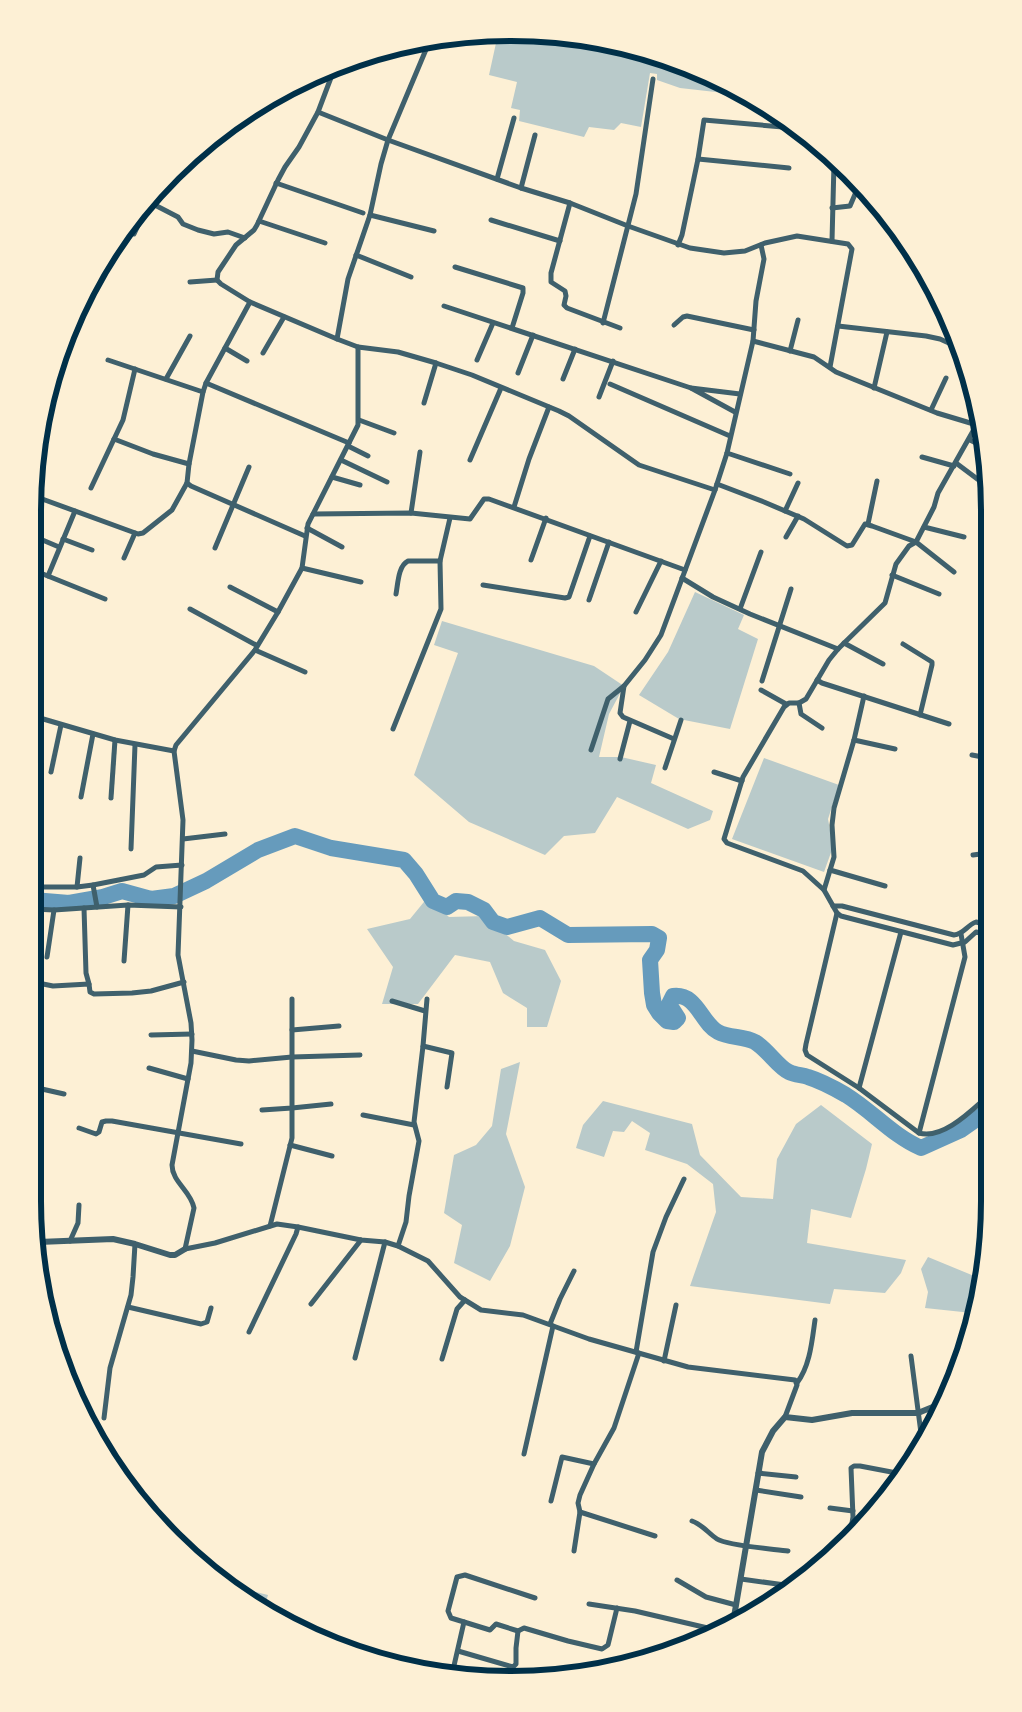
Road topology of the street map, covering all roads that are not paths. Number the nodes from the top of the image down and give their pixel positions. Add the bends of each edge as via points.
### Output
1 (426, 49) edge
2 (331, 77) edge
3 (652, 79) dead end
4 (318, 112) junction
5 (514, 118) dead end
6 (781, 127) edge
7 (536, 135) dead end
8 (388, 140) junction
9 (698, 159) junction
10 (789, 168) dead end
11 (834, 170) edge
12 (496, 179) junction
13 (276, 184) junction
14 (521, 188) junction
15 (856, 192) edge
16 (570, 203) junction
17 (155, 205) edge
18 (832, 208) junction
19 (363, 213) dead end
20 (370, 215) junction
21 (491, 220) dead end
22 (259, 222) junction
23 (138, 224) edge
24 (628, 226) junction
25 (434, 231) dead end
26 (134, 234) dead end
27 (245, 238) junction
28 (560, 241) junction
29 (832, 241) junction
30 (325, 243) dead end
31 (678, 245) junction
32 (761, 245) junction
33 (356, 255) junction
34 (455, 268) dead end
35 (411, 277) dead end
36 (217, 280) junction
37 (190, 282) dead end
38 (250, 302) junction
39 (444, 306) dead end
40 (284, 317) junction
41 (798, 320) dead end
42 (493, 323) junction
43 (603, 323) junction
44 (674, 325) dead end
45 (838, 326) junction
46 (512, 328) junction
47 (620, 328) dead end
48 (754, 330) junction
49 (887, 332) junction
50 (534, 335) junction
51 (190, 336) dead end
52 (337, 339) junction
53 (753, 341) junction
54 (950, 343) edge
55 (358, 346) junction
56 (225, 348) junction
57 (575, 349) junction
58 (790, 351) junction
59 (263, 353) dead end
60 (108, 360) dead end
61 (477, 360) dead end
62 (247, 361) dead end
63 (613, 361) junction
64 (436, 362) junction
65 (830, 367) junction
66 (135, 369) junction
67 (518, 373) dead end
68 (946, 378) dead end
69 (166, 379) junction
70 (563, 379) dead end
71 (206, 383) junction
72 (610, 384) dead end
73 (501, 388) junction
74 (691, 388) junction
75 (874, 388) junction
76 (203, 392) junction
77 (724, 392) junction
78 (740, 394) junction
79 (599, 397) dead end
80 (424, 403) dead end
81 (720, 404) junction
82 (549, 407) junction
83 (931, 410) junction
84 (735, 412) junction
85 (359, 420) junction
86 (973, 423) edge
87 (974, 431) edge
88 (394, 433) dead end
89 (730, 436) junction
90 (114, 440) junction
91 (970, 440) junction
92 (976, 443) edge
93 (348, 445) junction
94 (420, 452) dead end
95 (727, 453) junction
96 (368, 456) dead end
97 (922, 457) dead end
98 (341, 460) junction
99 (470, 460) dead end
100 (189, 464) junction
101 (955, 464) junction
102 (249, 467) dead end
103 (790, 474) dead end
104 (332, 477) junction
105 (877, 481) dead end
106 (980, 481) edge
107 (387, 482) dead end
108 (187, 483) junction
109 (798, 483) dead end
110 (360, 485) dead end
111 (716, 487) junction
112 (91, 488) dead end
113 (41, 499) edge
114 (233, 504) junction
115 (514, 507) junction
116 (75, 511) junction
117 (786, 511) junction
118 (411, 512) junction
119 (312, 514) junction
120 (798, 516) junction
121 (450, 518) junction
122 (546, 518) junction
123 (868, 524) junction
124 (924, 527) junction
125 (307, 528) junction
126 (136, 533) junction
127 (305, 536) junction
128 (590, 536) junction
129 (786, 537) dead end
130 (964, 537) dead end
131 (41, 539) edge
132 (63, 539) junction
133 (609, 542) junction
134 (916, 542) junction
135 (59, 547) junction
136 (342, 547) dead end
137 (214, 548) dead end
138 (92, 550) dead end
139 (762, 552) dead end
140 (124, 558) dead end
141 (531, 560) dead end
142 (440, 561) junction
143 (661, 561) junction
144 (302, 568) junction
145 (685, 570) junction
146 (954, 572) dead end
147 (41, 573) edge
148 (892, 574) junction
149 (48, 576) junction
150 (682, 578) junction
151 (361, 582) dead end
152 (483, 585) dead end
153 (230, 587) dead end
154 (791, 589) dead end
155 (396, 594) dead end
156 (939, 594) dead end
157 (105, 599) dead end
158 (589, 600) dead end
159 (190, 609) dead end
160 (740, 610) junction
161 (278, 612) junction
162 (636, 612) dead end
163 (779, 625) junction
164 (844, 643) junction
165 (903, 644) dead end
166 (255, 647) junction
167 (838, 649) junction
168 (883, 664) dead end
169 (305, 672) dead end
170 (817, 680) junction
171 (762, 681) dead end
172 (624, 686) junction
173 (761, 690) dead end
174 (864, 696) junction
175 (799, 703) junction
176 (786, 704) junction
177 (920, 715) junction
178 (41, 718) edge
179 (681, 720) dead end
180 (630, 721) junction
181 (949, 724) dead end
182 (62, 725) junction
183 (822, 728) dead end
184 (393, 729) dead end
185 (93, 734) junction
186 (674, 739) junction
187 (115, 740) junction
188 (854, 740) junction
189 (135, 745) junction
190 (895, 749) dead end
191 (592, 750) dead end
192 (174, 751) junction
193 (972, 755) dead end
194 (981, 757) edge
195 (620, 759) dead end
196 (665, 768) dead end
197 (51, 772) dead end
198 (714, 772) dead end
199 (742, 781) junction
200 (81, 798) dead end
201 (111, 798) dead end
202 (225, 834) dead end
203 (183, 839) junction
204 (131, 850) dead end
205 (981, 854) edge
206 (972, 855) dead end
207 (80, 858) dead end
208 (182, 865) junction
209 (830, 870) junction
210 (93, 885) junction
211 (886, 886) dead end
212 (41, 887) edge
213 (77, 888) junction
214 (824, 890) junction
215 (831, 904) junction
216 (128, 905) junction
217 (181, 905) junction
218 (97, 906) junction
219 (84, 908) junction
220 (41, 909) edge
221 (54, 910) junction
222 (836, 913) junction
223 (981, 923) edge
224 (901, 932) junction
225 (981, 933) edge
226 (961, 934) junction
227 (963, 943) junction
228 (47, 957) dead end
229 (124, 961) dead end
230 (184, 982) junction
231 (41, 984) edge
232 (88, 984) junction
233 (426, 999) dead end
234 (292, 1000) dead end
235 (392, 1001) dead end
236 (425, 1011) junction
237 (339, 1026) dead end
238 (292, 1030) junction
239 (192, 1034) junction
240 (151, 1035) dead end
241 (423, 1046) junction
242 (192, 1052) junction
243 (360, 1056) dead end
244 (292, 1057) junction
245 (150, 1068) dead end
246 (188, 1079) junction
247 (446, 1087) dead end
248 (859, 1088) junction
249 (41, 1089) edge
250 (64, 1094) dead end
251 (981, 1102) edge
252 (331, 1104) dead end
253 (292, 1108) junction
254 (262, 1110) dead end
255 (363, 1115) dead end
256 (414, 1125) junction
257 (78, 1128) dead end
258 (919, 1133) junction
259 (178, 1134) junction
260 (241, 1144) dead end
261 (290, 1145) junction
262 (332, 1156) dead end
263 (684, 1179) dead end
264 (79, 1205) dead end
265 (270, 1226) junction
266 (298, 1227) junction
267 (361, 1240) junction
268 (70, 1241) junction
269 (43, 1242) edge
270 (385, 1242) junction
271 (135, 1244) junction
272 (398, 1246) junction
273 (185, 1249) junction
274 (574, 1271) dead end
275 (465, 1300) junction
276 (311, 1304) dead end
277 (676, 1305) dead end
278 (128, 1307) junction
279 (211, 1308) dead end
280 (815, 1320) dead end
281 (551, 1325) junction
282 (249, 1332) dead end
283 (637, 1352) junction
284 (911, 1356) dead end
285 (355, 1358) dead end
286 (442, 1359) dead end
287 (664, 1361) junction
288 (797, 1383) junction
289 (933, 1407) edge
290 (918, 1413) junction
291 (785, 1417) junction
292 (104, 1418) dead end
293 (921, 1431) edge
294 (524, 1454) dead end
295 (594, 1464) junction
296 (758, 1473) junction
297 (894, 1473) edge
298 (796, 1477) dead end
299 (756, 1490) junction
300 (801, 1498) dead end
301 (551, 1501) dead end
302 (830, 1508) dead end
303 (852, 1511) junction
304 (580, 1512) junction
305 (692, 1521) dead end
306 (851, 1524) edge
307 (655, 1536) dead end
308 (745, 1546) junction
309 (788, 1550) dead end
310 (574, 1551) dead end
311 (677, 1580) dead end
312 (741, 1580) junction
313 (782, 1585) edge
314 (535, 1598) dead end
315 (589, 1604) dead end
316 (736, 1605) junction
317 (617, 1608) junction
318 (735, 1614) edge
319 (464, 1622) junction
320 (707, 1628) edge
321 (518, 1631) junction
322 (458, 1651) junction
323 (454, 1667) edge

1 - 8 street
2 - 4 street
3 - 24 street via 638,184
4 - 8 street
4 - 13 street
5 - 12 street
6 - 9 street via 704,120
7 - 14 street
8 - 12 street
8 - 20 street
9 - 10 street
9 - 31 street
11 - 18 street
12 - 14 street
13 - 19 street
13 - 22 street
14 - 16 street
15 - 18 street via 850,206
16 - 24 street
16 - 28 street
17 - 27 street via 198,230 214,234 228,232
18 - 29 street
20 - 25 street
20 - 33 street
21 - 28 street
22 - 27 street
22 - 30 street
23 - 26 street
24 - 31 street
24 - 43 street
27 - 36 street via 236,245 218,272
28 - 43 street via 551,282 565,291 564,305 567,308
29 - 32 street via 797,236
29 - 45 street via 848,244 852,249
31 - 32 street via 724,253
32 - 48 street via 764,259
33 - 35 street
33 - 52 street via 348,279
34 - 46 street via 523,288
36 - 37 street
36 - 38 street
38 - 40 street
38 - 56 street
39 - 42 street
40 - 52 street
40 - 59 street
41 - 58 street
42 - 46 street
42 - 61 street
43 - 47 street
44 - 48 street via 687,316
45 - 49 street
45 - 65 street
46 - 50 street
48 - 53 street
49 - 54 street via 926,336
49 - 75 street
50 - 57 street
50 - 67 street
51 - 69 street
52 - 55 street
53 - 58 street
53 - 78 street
55 - 64 street
55 - 85 street
56 - 62 street
56 - 71 street
57 - 63 street
57 - 70 street
58 - 65 street via 814,357
60 - 66 street
63 - 74 street
63 - 79 street
64 - 73 street
64 - 80 street
65 - 75 street
66 - 69 street
66 - 90 street via 125,412
68 - 83 street
69 - 76 street
71 - 76 street
71 - 93 street
72 - 89 street
73 - 82 street
73 - 99 street
74 - 77 street
74 - 81 street
75 - 83 street
76 - 100 street
77 - 78 street
77 - 81 street
78 - 84 street
81 - 84 street
82 - 111 street via 569,416 639,465
82 - 115 street
83 - 86 street
84 - 89 street
85 - 88 street
85 - 93 street
87 - 91 street
89 - 95 street
90 - 100 street
90 - 112 street
91 - 92 street
91 - 101 street
93 - 96 street
93 - 98 street
94 - 118 street
95 - 103 street
95 - 111 street
97 - 101 street
98 - 104 street
98 - 107 street
100 - 108 street
101 - 106 street
101 - 124 street
102 - 114 street
104 - 110 street
104 - 119 street
105 - 123 street
108 - 114 street
108 - 126 street via 172,510 143,533
109 - 117 street
111 - 117 street
111 - 145 street
113 - 116 street
114 - 127 street
114 - 137 street
115 - 121 street via 484,499 470,519
115 - 122 street
116 - 126 street
116 - 132 street
117 - 120 street
118 - 119 street
118 - 121 street
119 - 125 street
120 - 123 street via 850,546
120 - 129 street
121 - 142 street
122 - 128 street
122 - 141 street
123 - 134 street
124 - 130 street
124 - 134 street
125 - 127 street
125 - 136 street
126 - 140 street
127 - 144 street
128 - 133 street
128 - 152 street via 572,593 567,598
131 - 135 street
132 - 135 street
132 - 138 street
133 - 143 street
133 - 158 street
134 - 146 street
134 - 148 street via 901,555
135 - 149 street
139 - 160 street
142 - 155 street via 404,563
142 - 184 street via 441,609
143 - 145 street
143 - 162 street
144 - 151 street
144 - 161 street
145 - 150 street
147 - 149 street
148 - 156 street
148 - 164 street via 885,602
149 - 157 street
150 - 160 street
150 - 172 street via 661,635
153 - 161 street
154 - 163 street
159 - 166 street
160 - 163 street
161 - 166 street
163 - 167 street
163 - 171 street
164 - 167 street
164 - 168 street
165 - 177 street via 932,662
166 - 169 street
166 - 192 street
167 - 170 street
170 - 174 street
170 - 175 street via 806,699
172 - 180 street via 620,713
172 - 191 street via 608,699
173 - 176 street
174 - 177 street
174 - 188 street
175 - 176 street
175 - 183 street via 801,714
176 - 199 street
177 - 181 street
178 - 182 street
179 - 186 street
180 - 186 street
180 - 195 street
182 - 185 street
182 - 197 street
185 - 187 street
185 - 200 street
186 - 196 street
187 - 189 street
187 - 201 street
188 - 190 street
188 - 209 street via 834,808 835,852
189 - 192 street
189 - 204 street
192 - 203 street via 181,794
193 - 194 street
198 - 199 street
199 - 214 street via 725,841 803,871
202 - 203 street
203 - 208 street
205 - 206 street
207 - 213 street
208 - 210 street via 156,867 144,875
208 - 217 street
209 - 211 street
209 - 214 street
210 - 213 street
210 - 218 street
212 - 213 street
214 - 215 street
215 - 222 street
215 - 226 street via 954,936
216 - 217 street
216 - 218 street
216 - 229 street
217 - 230 street via 178,947
218 - 219 street
219 - 221 street
219 - 232 street
220 - 221 street
221 - 228 street
222 - 224 street
222 - 248 street via 805,1050 807,1055
223 - 226 street via 972,923
224 - 227 street via 953,945
224 - 248 street
225 - 227 street via 976,932
226 - 227 street
227 - 258 street via 965,957
230 - 232 street via 142,992 94,994
230 - 239 street
231 - 232 street
233 - 236 street
234 - 238 street
235 - 236 street
236 - 241 street
237 - 238 street
238 - 244 street
239 - 240 street
239 - 242 street
241 - 247 street via 452,1052
241 - 256 street
242 - 244 street via 249,1061
242 - 246 street
243 - 244 street
244 - 253 street
245 - 246 street
246 - 259 street
248 - 258 street
249 - 250 street
251 - 258 street via 956,1124 930,1134
252 - 253 street
253 - 254 street
253 - 261 street
255 - 256 street
256 - 272 street via 420,1141 406,1222
257 - 259 street via 97,1134 102,1122 106,1121
259 - 260 street
259 - 273 street via 172,1169 194,1208
261 - 262 street
261 - 265 street
263 - 283 street via 653,1252
264 - 268 street via 78,1223
265 - 266 street
265 - 273 street
266 - 267 street
266 - 282 street
267 - 270 street
267 - 276 street
268 - 269 street
268 - 271 street via 107,1239
270 - 272 street
270 - 285 street
271 - 273 street via 170,1255
271 - 278 street
272 - 275 street via 428,1262
274 - 281 street
275 - 281 street via 481,1310 523,1315
275 - 286 street via 457,1309
277 - 287 street
278 - 279 street via 201,1324 206,1322
278 - 292 street via 110,1368
280 - 288 street via 810,1352
281 - 283 street
281 - 294 street
283 - 287 street
283 - 295 street via 614,1428
284 - 290 street
287 - 288 street via 688,1367 787,1378
288 - 291 street
289 - 290 street
290 - 291 street via 852,1413 812,1420
290 - 293 street
291 - 296 street via 762,1452
295 - 301 street via 562,1456
295 - 304 street via 578,1498
296 - 298 street
296 - 299 street
297 - 303 street via 860,1466 851,1468
299 - 300 street
299 - 308 street
302 - 303 street
303 - 306 street
304 - 307 street
304 - 310 street
305 - 308 street via 718,1540
308 - 309 street
308 - 312 street
311 - 316 street via 706,1597
312 - 313 street
312 - 316 street
314 - 319 street via 460,1575 448,1611 452,1618
315 - 317 street
316 - 318 street
317 - 320 street
317 - 321 street via 608,1646 604,1648 524,1628
319 - 321 street via 490,1630 496,1624
319 - 322 street
321 - 322 street via 516,1664 513,1667
322 - 323 street

